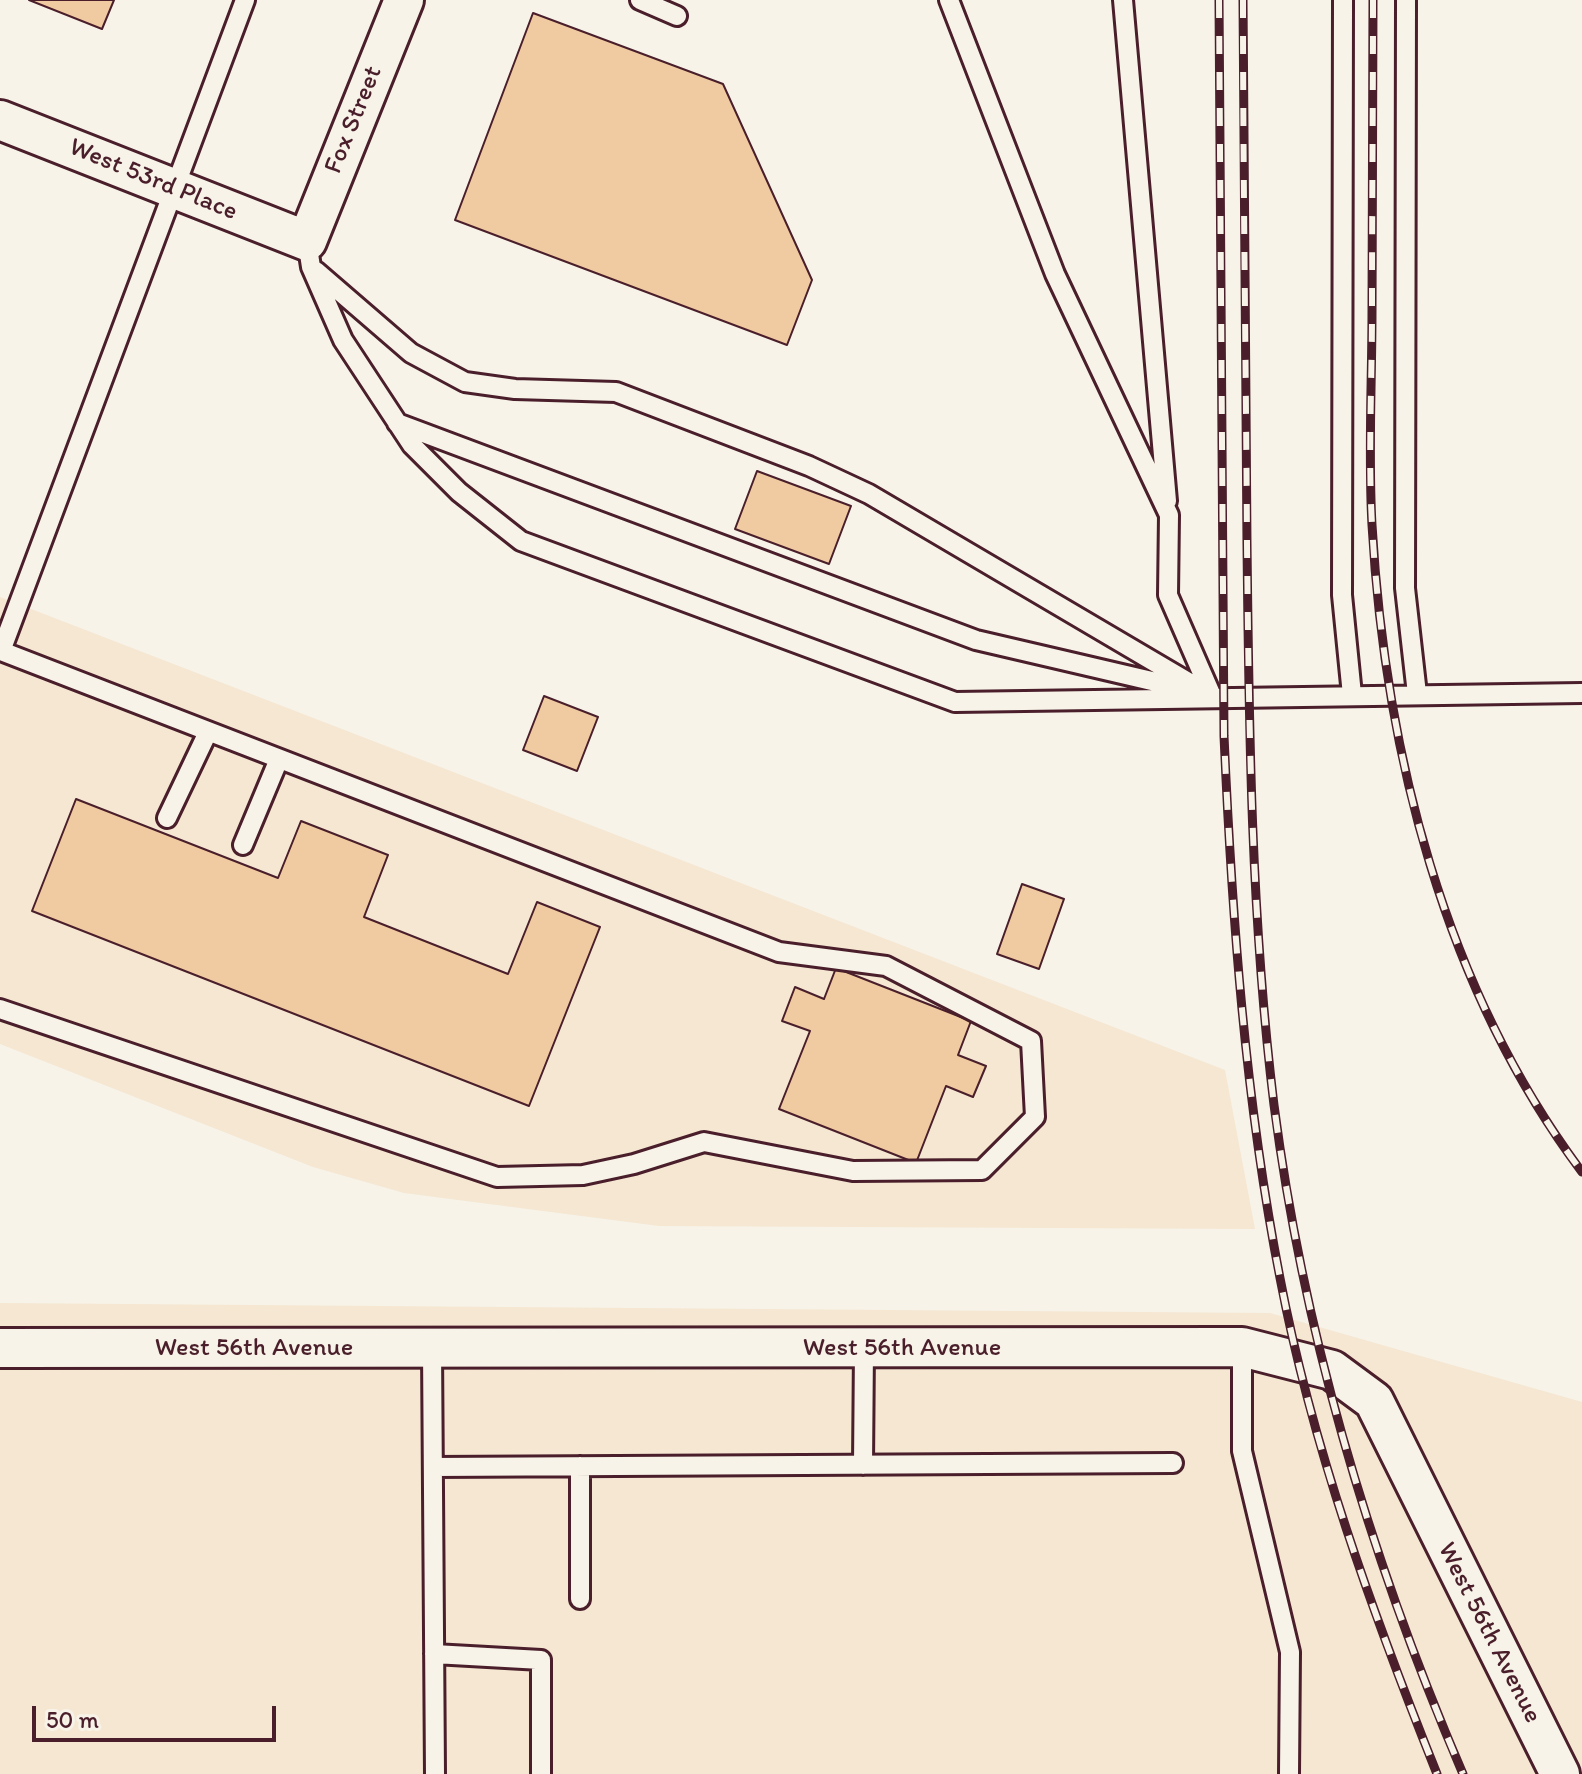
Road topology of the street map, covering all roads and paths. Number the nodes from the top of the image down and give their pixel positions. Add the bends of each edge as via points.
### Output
1 (245, 0) edge
2 (404, 0) edge
3 (640, 0) edge
4 (949, 0) edge
5 (1123, 0) edge
6 (1343, 0) edge
7 (1406, 0) edge
8 (677, 16) dead end
9 (0, 120) edge
10 (172, 188) junction
11 (309, 254) junction
12 (396, 423) junction
13 (1169, 515) junction
14 (0, 652) edge
15 (1582, 693) edge
16 (1417, 694) junction
17 (1352, 695) junction
18 (1212, 696) junction
19 (208, 732) junction
20 (279, 759) junction
21 (167, 818) dead end
22 (243, 845) dead end
23 (0, 1009) edge
24 (1242, 1347) junction
25 (0, 1348) edge
26 (432, 1348) junction
27 (864, 1348) junction
28 (1173, 1463) dead end
29 (863, 1465) junction
30 (580, 1466) junction
31 (433, 1467) junction
32 (580, 1599) dead end
33 (434, 1654) junction
34 (435, 1774) edge
35 (541, 1774) edge
36 (1289, 1774) edge
37 (1560, 1774) edge

1 - 10 lane
2 - 11 street, Fox Street
3 - 8 lane
4 - 13 lane via 1055,274
5 - 13 lane
6 - 17 lane via 1342,595
7 - 16 lane via 1405,588
9 - 10 street, West 53rd Place
10 - 11 street, West 53rd Place
10 - 14 lane
11 - 12 lane via 343,340
11 - 18 lane via 411,353 465,382 616,392 809,466 869,494
12 - 18 lane via 976,640
12 - 18 lane via 459,492 521,541 955,702
13 - 18 lane via 1168,595
14 - 19 lane
15 - 16 lane
16 - 17 lane
17 - 18 lane
19 - 20 lane
19 - 21 lane
20 - 22 lane
20 - 23 lane via 779,952 886,966 1031,1041 1035,1117 982,1170 853,1171 704,1142 583,1175 497,1177
24 - 27 street, West 56th Avenue
24 - 36 lane via 1242,1451 1290,1652
24 - 37 street, West 56th Avenue via 1332,1370 1374,1401
25 - 26 street, West 56th Avenue
26 - 27 street, West 56th Avenue
26 - 31 lane
27 - 29 lane
28 - 29 lane
29 - 30 lane
30 - 31 lane
30 - 32 lane
31 - 33 lane
33 - 34 lane
33 - 35 lane via 541,1660

